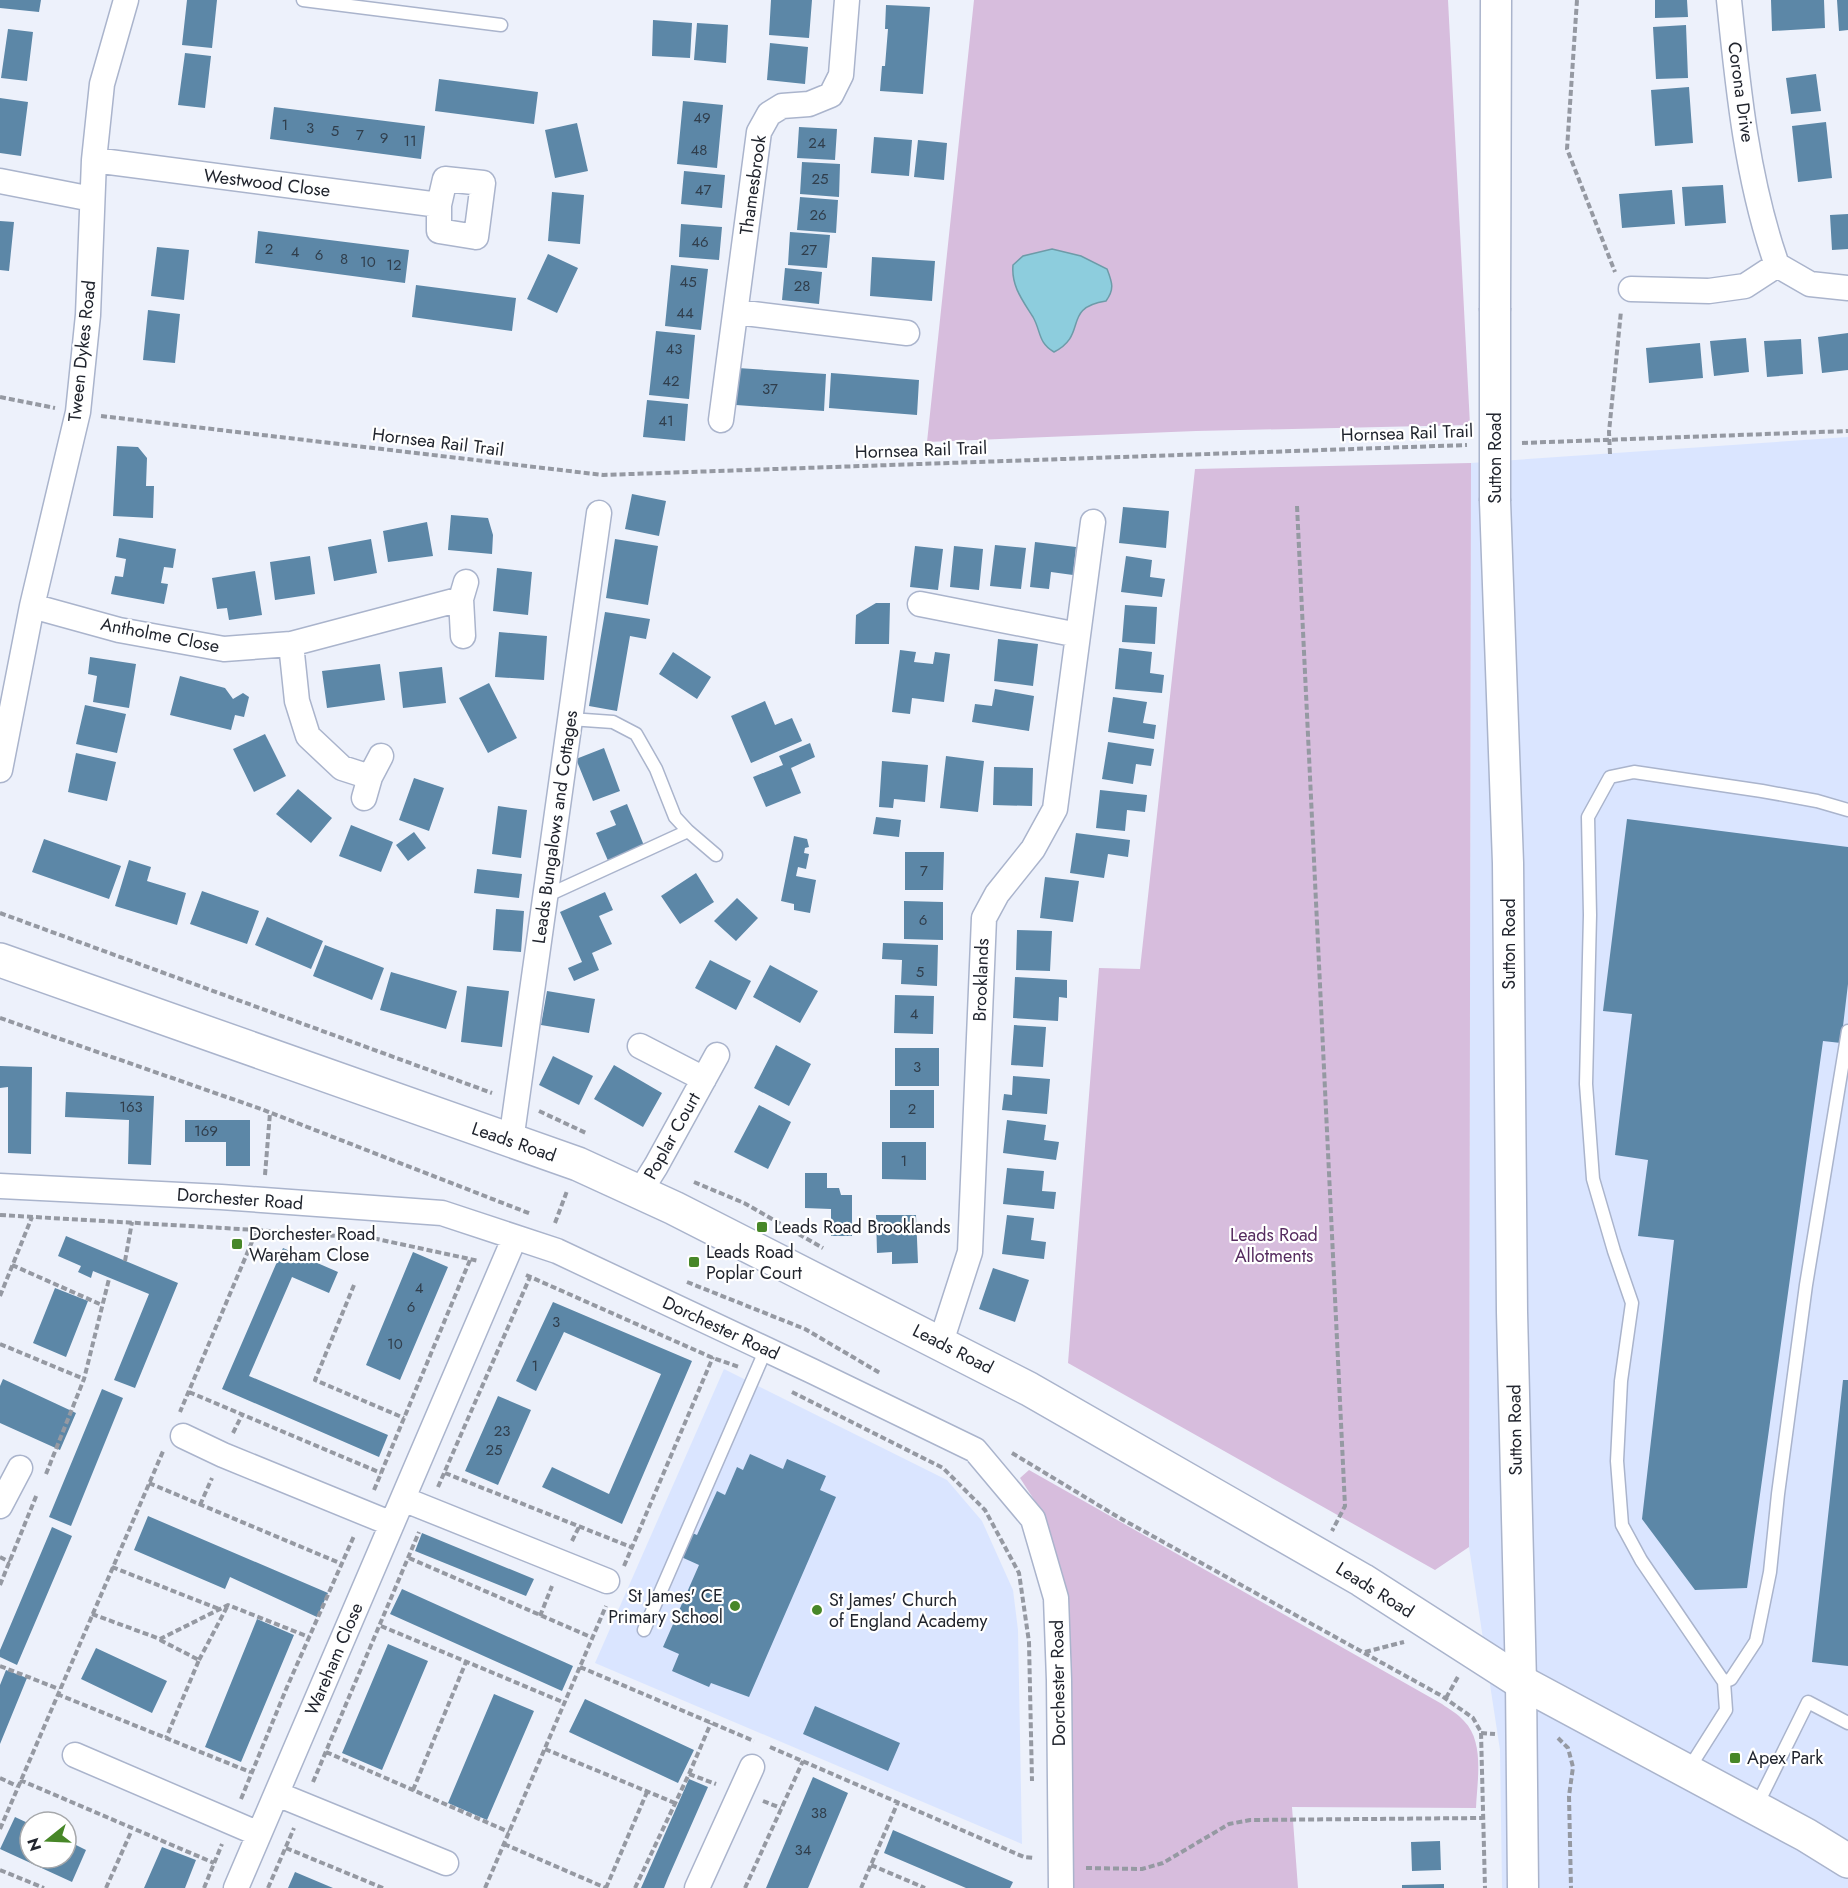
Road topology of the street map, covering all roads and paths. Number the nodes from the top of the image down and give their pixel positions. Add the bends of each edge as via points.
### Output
1 (126, 0) edge
2 (303, 0) edge
3 (847, 0) edge
4 (1496, 0) edge
5 (1577, 0) edge
6 (1729, 0) edge
7 (501, 25) dead end
8 (94, 160) junction
9 (0, 181) edge
10 (92, 199) junction
11 (439, 205) dead end
12 (1777, 265) junction
13 (1848, 288) edge
14 (1623, 289) junction
15 (736, 312) junction
16 (908, 333) dead end
17 (0, 397) edge
18 (78, 412) junction
19 (721, 420) dead end
20 (1848, 431) edge
21 (1513, 443) dead end
22 (1477, 444) dead end
23 (1610, 454) dead end
24 (1297, 507) dead end
25 (599, 513) dead end
26 (1093, 522) dead end
27 (920, 604) dead end
28 (32, 606) junction
29 (1078, 635) junction
30 (463, 636) dead end
31 (291, 644) junction
32 (570, 719) junction
33 (381, 756) dead end
34 (0, 770) edge
35 (1848, 810) edge
36 (687, 831) junction
37 (716, 855) dead end
38 (546, 896) junction
39 (0, 960) edge
40 (1848, 1031) edge
41 (640, 1046) dead end
42 (717, 1055) dead end
43 (704, 1080) junction
44 (270, 1113) dead end
45 (511, 1141) junction
46 (0, 1186) edge
47 (639, 1193) junction
48 (263, 1200) junction
49 (0, 1215) edge
50 (32, 1217) junction
51 (132, 1222) junction
52 (257, 1230) junction
53 (514, 1239) junction
54 (470, 1260) junction
55 (125, 1261) dead end
56 (12, 1265) junction
57 (503, 1265) junction
58 (530, 1277) junction
59 (109, 1279) dead end
60 (354, 1285) dead end
61 (0, 1296) edge
62 (102, 1305) junction
63 (941, 1342) junction
64 (0, 1344) edge
65 (766, 1349) junction
66 (756, 1373) junction
67 (84, 1379) junction
68 (189, 1392) junction
69 (404, 1418) junction
70 (177, 1434) junction
71 (20, 1468) dead end
72 (381, 1473) junction
73 (444, 1473) junction
74 (45, 1476) dead end
75 (149, 1483) dead end
76 (40, 1487) dead end
77 (3, 1494) edge
78 (403, 1499) junction
79 (428, 1510) junction
80 (364, 1513) junction
81 (392, 1524) junction
82 (631, 1547) dead end
83 (1320, 1556) junction
84 (0, 1557) edge
85 (408, 1558) junction
86 (10, 1562) junction
87 (342, 1564) junction
88 (112, 1567) junction
89 (607, 1581) dead end
90 (0, 1586) edge
91 (228, 1605) junction
92 (220, 1609) junction
93 (92, 1614) junction
94 (381, 1626) junction
95 (644, 1630) dead end
96 (309, 1637) junction
97 (592, 1638) dead end
98 (159, 1639) junction
99 (200, 1660) junction
100 (466, 1662) junction
101 (0, 1666) edge
102 (580, 1667) dead end
103 (1521, 1682) junction
104 (1724, 1682) junction
105 (58, 1692) junction
106 (564, 1703) dead end
107 (711, 1722) junction
108 (1848, 1723) edge
109 (1481, 1732) dead end
110 (166, 1738) junction
111 (1568, 1748) dead end
112 (545, 1749) dead end
113 (326, 1752) junction
114 (75, 1755) dead end
115 (803, 1761) junction
116 (752, 1767) dead end
117 (1688, 1771) junction
118 (250, 1772) dead end
119 (0, 1778) edge
120 (20, 1780) junction
121 (17, 1786) junction
122 (414, 1790) junction
123 (1032, 1790) dead end
124 (647, 1792) junction
125 (277, 1794) junction
126 (898, 1802) junction
127 (675, 1803) junction
128 (303, 1805) junction
129 (1756, 1808) junction
130 (1484, 1818) junction
131 (232, 1821) junction
132 (0, 1828) edge
133 (131, 1832) dead end
134 (509, 1832) dead end
135 (260, 1834) junction
136 (504, 1844) dead end
137 (1034, 1847) dead end
138 (286, 1848) junction
139 (1034, 1858) junction
140 (1848, 1861) edge
141 (214, 1863) junction
142 (446, 1863) dead end
143 (871, 1865) junction
144 (0, 1870) edge
145 (1061, 1879) edge
146 (44, 1888) edge
147 (106, 1888) edge
148 (204, 1888) edge
149 (236, 1888) edge
150 (268, 1888) edge
151 (383, 1888) edge
152 (606, 1888) edge
153 (635, 1888) edge
154 (697, 1888) edge
155 (745, 1888) edge
156 (861, 1888) edge
157 (925, 1888) edge
158 (1485, 1888) edge
159 (1523, 1888) edge
160 (1571, 1888) edge

1 - 8 street, Tween Dykes Road via 102,84
2 - 7 lane
3 - 15 street, Thamesbrook via 841,75 831,94 809,104 782,106 769,114 759,132
4 - 103 street, Sutton Road, bridge via 1495,501 1508,863 1512,1312
5 - 14 path via 1567,149
6 - 12 street, Corona Drive via 1753,184
8 - 10 street, Tween Dykes Road
8 - 11 street, Westwood Close
9 - 10 street
10 - 18 street, Tween Dykes Road via 88,315
12 - 13 street via 1810,284
12 - 14 street via 1745,286 1709,291
14 - 23 path
15 - 16 street
15 - 19 street, Thamesbrook
17 - 18 path, Hornsea Rail Trail
18 - 22 path, Hornsea Rail Trail via 603,475
18 - 28 street, Tween Dykes Road
20 - 21 path
24 - 83 path via 1345,1506
25 - 32 street, Leads Bungalows and Cottages
26 - 29 street, Brooklands
27 - 29 street
28 - 31 street, Antholme Close via 119,630 224,649
28 - 34 street, Tween Dykes Road
29 - 63 street, Brooklands via 1055,809 1033,849 997,894 984,918 970,1252
30 - 31 street, Antholme Close via 463,591
31 - 33 street via 297,701 308,736 367,788
32 - 36 lane via 613,722 636,734 656,769 675,817
32 - 38 street, Leads Bungalows and Cottages
35 - 104 lane via 1762,791 1634,772 1610,777 1588,817 1586,1084 1593,1179 1632,1303 1617,1461 1622,1526
36 - 37 lane
36 - 38 lane
38 - 45 street, Leads Bungalows and Cottages
39 - 45 main road, Leads Road
40 - 104 lane via 1806,1285 1770,1572 1756,1641 1731,1679
41 - 43 street, Poplar Court
42 - 43 street, Poplar Court
43 - 47 street, Poplar Court
44 - 48 path
45 - 47 main road, Leads Road via 578,1164
46 - 48 street, Dorchester Road
47 - 63 main road, Leads Road
48 - 53 street, Dorchester Road via 442,1213
49 - 50 path
50 - 51 path
50 - 56 path
51 - 52 path
51 - 55 path
52 - 54 path via 377,1239
52 - 68 path
53 - 57 street, Wareham Close
53 - 65 street, Dorchester Road via 557,1251
54 - 57 path
54 - 69 path
56 - 61 path
56 - 62 path
57 - 58 path
57 - 78 street, Wareham Close
58 - 66 path via 712,1358
58 - 73 path
59 - 62 path
60 - 69 path via 315,1380
62 - 67 path
63 - 83 main road, Leads Road
64 - 67 path
65 - 66 lane
65 - 145 street, Dorchester Road via 975,1450 1033,1519 1056,1598
66 - 95 lane
66 - 123 path via 943,1468 985,1510 1018,1573 1029,1642
67 - 74 path
68 - 70 path
68 - 72 path
69 - 72 path
70 - 80 street
70 - 88 path
71 - 77 street
72 - 80 path
73 - 79 path
73 - 82 path
75 - 87 path
76 - 86 path
78 - 79 street
78 - 81 street, Wareham Close
79 - 85 path
79 - 89 street
80 - 81 street
80 - 87 path
81 - 125 street, Wareham Close
83 - 103 main road, Leads Road
84 - 86 path
85 - 94 path
85 - 97 path
86 - 90 path
87 - 96 path
88 - 92 path
88 - 93 path
91 - 92 path
91 - 96 path
91 - 99 path
92 - 98 path
93 - 98 path
93 - 105 path
94 - 100 path
94 - 113 path
96 - 131 path
98 - 99 path
99 - 110 path
100 - 106 path
100 - 122 path
101 - 105 path
102 - 107 path
103 - 117 main road, Leads Road
103 - 159 street, Sutton Road
104 - 117 lane via 1726,1710
105 - 110 path
105 - 120 path
107 - 115 path
107 - 127 path
108 - 129 lane via 1808,1702
109 - 130 path
110 - 118 path
111 - 160 path via 1574,1767 1569,1796
112 - 124 path
113 - 122 path
113 - 128 path
114 - 131 street
115 - 126 path
115 - 155 path
116 - 154 street
117 - 129 main road, Leads Road
119 - 121 path
120 - 121 path
120 - 141 path
121 - 132 path
122 - 134 path
124 - 127 path
124 - 152 path
125 - 128 street
125 - 135 street, Wareham Close
126 - 139 path
126 - 143 path
127 - 153 path
128 - 138 path
128 - 142 street
129 - 140 main road, Leads Road
130 - 145 path via 1250,1820 1229,1824 1163,1863
130 - 158 path
131 - 135 street
131 - 141 path
133 - 147 path
135 - 149 street, Wareham Close
136 - 152 path
137 - 139 path
138 - 150 path
138 - 151 path
139 - 145 path via 1034,1870
141 - 148 path
143 - 156 path
143 - 157 path
144 - 146 path

